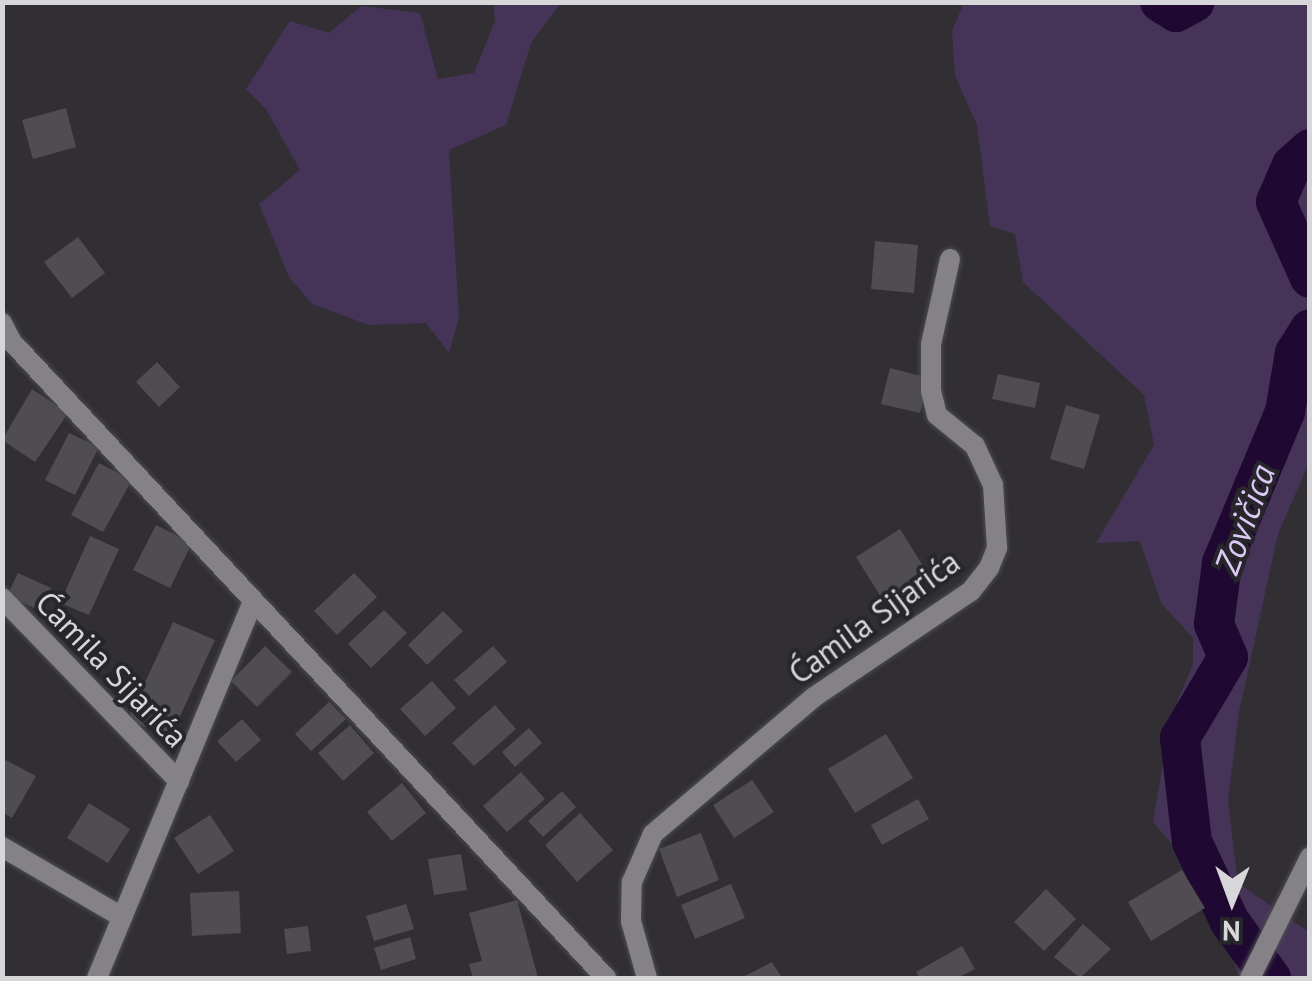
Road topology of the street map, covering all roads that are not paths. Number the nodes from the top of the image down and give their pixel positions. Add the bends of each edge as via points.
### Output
1 (950, 259) dead end
2 (2, 323) edge
3 (2, 598) edge
4 (253, 602) junction
5 (179, 781) junction
6 (2, 847) edge
7 (1310, 857) edge
8 (122, 917) junction
9 (97, 978) edge
10 (606, 978) edge
11 (647, 978) edge
12 (1250, 978) edge

1 - 11 street, Ćamila Sijarića via 931,344 931,391 937,415 975,446 993,485 997,548 989,568 970,591 814,697 653,834 632,882 631,921
2 - 4 street via 11,341
3 - 5 street, Ćamila Sijarića
4 - 5 street, Ćamila Sijarića
4 - 10 street
5 - 8 street, Ćamila Sijarića
6 - 8 street
7 - 12 street
8 - 9 street, Ćamila Sijarića

